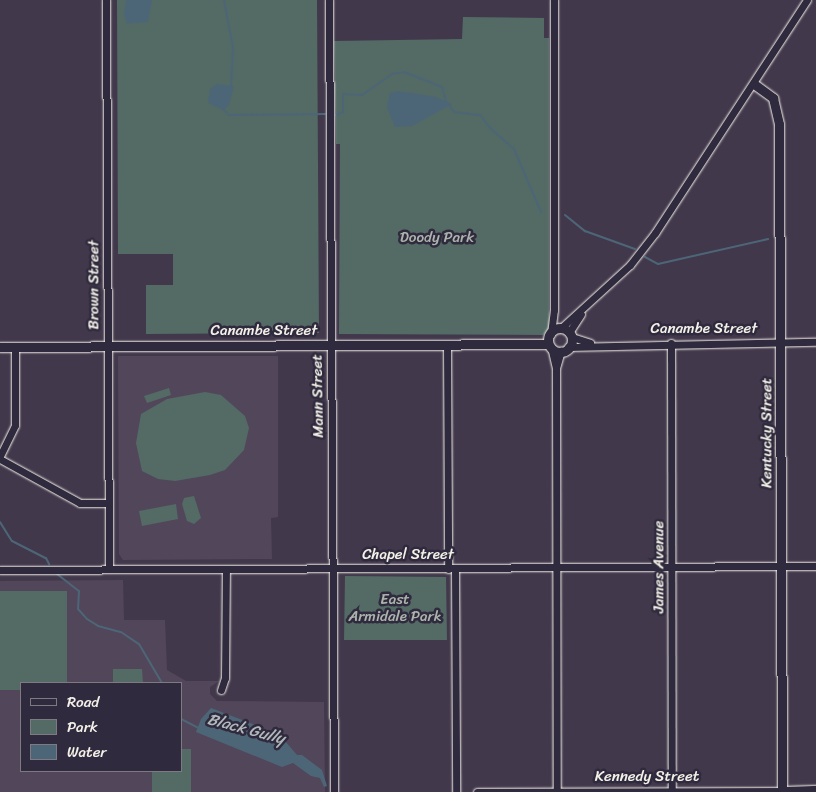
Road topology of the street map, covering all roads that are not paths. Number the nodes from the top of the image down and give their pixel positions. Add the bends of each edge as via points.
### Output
1 (106, 0) edge
2 (330, 0) edge
3 (554, 0) edge
4 (807, 0) edge
5 (754, 84) junction
6 (559, 339) junction
7 (816, 342) edge
8 (671, 343) junction
9 (780, 343) junction
10 (446, 344) junction
11 (331, 345) junction
12 (108, 346) junction
13 (0, 347) edge
14 (15, 347) junction
15 (0, 458) edge
16 (109, 503) junction
17 (782, 566) junction
18 (816, 566) edge
19 (672, 567) junction
20 (452, 568) junction
21 (557, 568) junction
22 (109, 569) junction
23 (226, 569) junction
24 (333, 569) junction
25 (0, 570) edge
26 (221, 690) dead end
27 (672, 790) junction
28 (816, 790) edge
29 (557, 791) edge
30 (334, 792) edge
31 (456, 792) edge
32 (478, 792) edge
33 (782, 792) edge

1 - 12 street, Brown Street
2 - 11 street, Mann Street
3 - 6 street via 554,310
4 - 5 street
5 - 6 street via 655,233 630,265
5 - 9 street, Kentucky Street via 773,98 777,110
6 - 8 street, Canambe Street via 593,344
6 - 10 street, Canambe Street via 529,344
6 - 21 street via 556,368
7 - 9 street, Canambe Street
8 - 9 street, Canambe Street
8 - 19 street, James Avenue
9 - 17 street, Kentucky Street
10 - 11 street, Canambe Street
10 - 20 street
11 - 12 street, Canambe Street
11 - 24 street, Mann Street
12 - 14 street, Canambe Street
12 - 16 street, Brown Street
13 - 14 street, Canambe Street
14 - 15 street via 15,425
15 - 16 street via 80,503
16 - 22 street, Brown Street
17 - 18 street, Chapel Street
17 - 19 street, Chapel Street
17 - 33 street, Kentucky Street
19 - 21 street, Chapel Street
19 - 27 street, James Avenue
20 - 21 street, Chapel Street
20 - 24 street, Chapel Street
20 - 31 street
21 - 29 street
22 - 23 street, Chapel Street
22 - 25 street, Chapel Street
23 - 24 street, Chapel Street
23 - 26 street via 225,678
24 - 30 street, Mann Street
27 - 29 street, Kennedy Street
27 - 33 street, Kennedy Street
28 - 33 street, Kennedy Street
29 - 32 street, Kennedy Street

